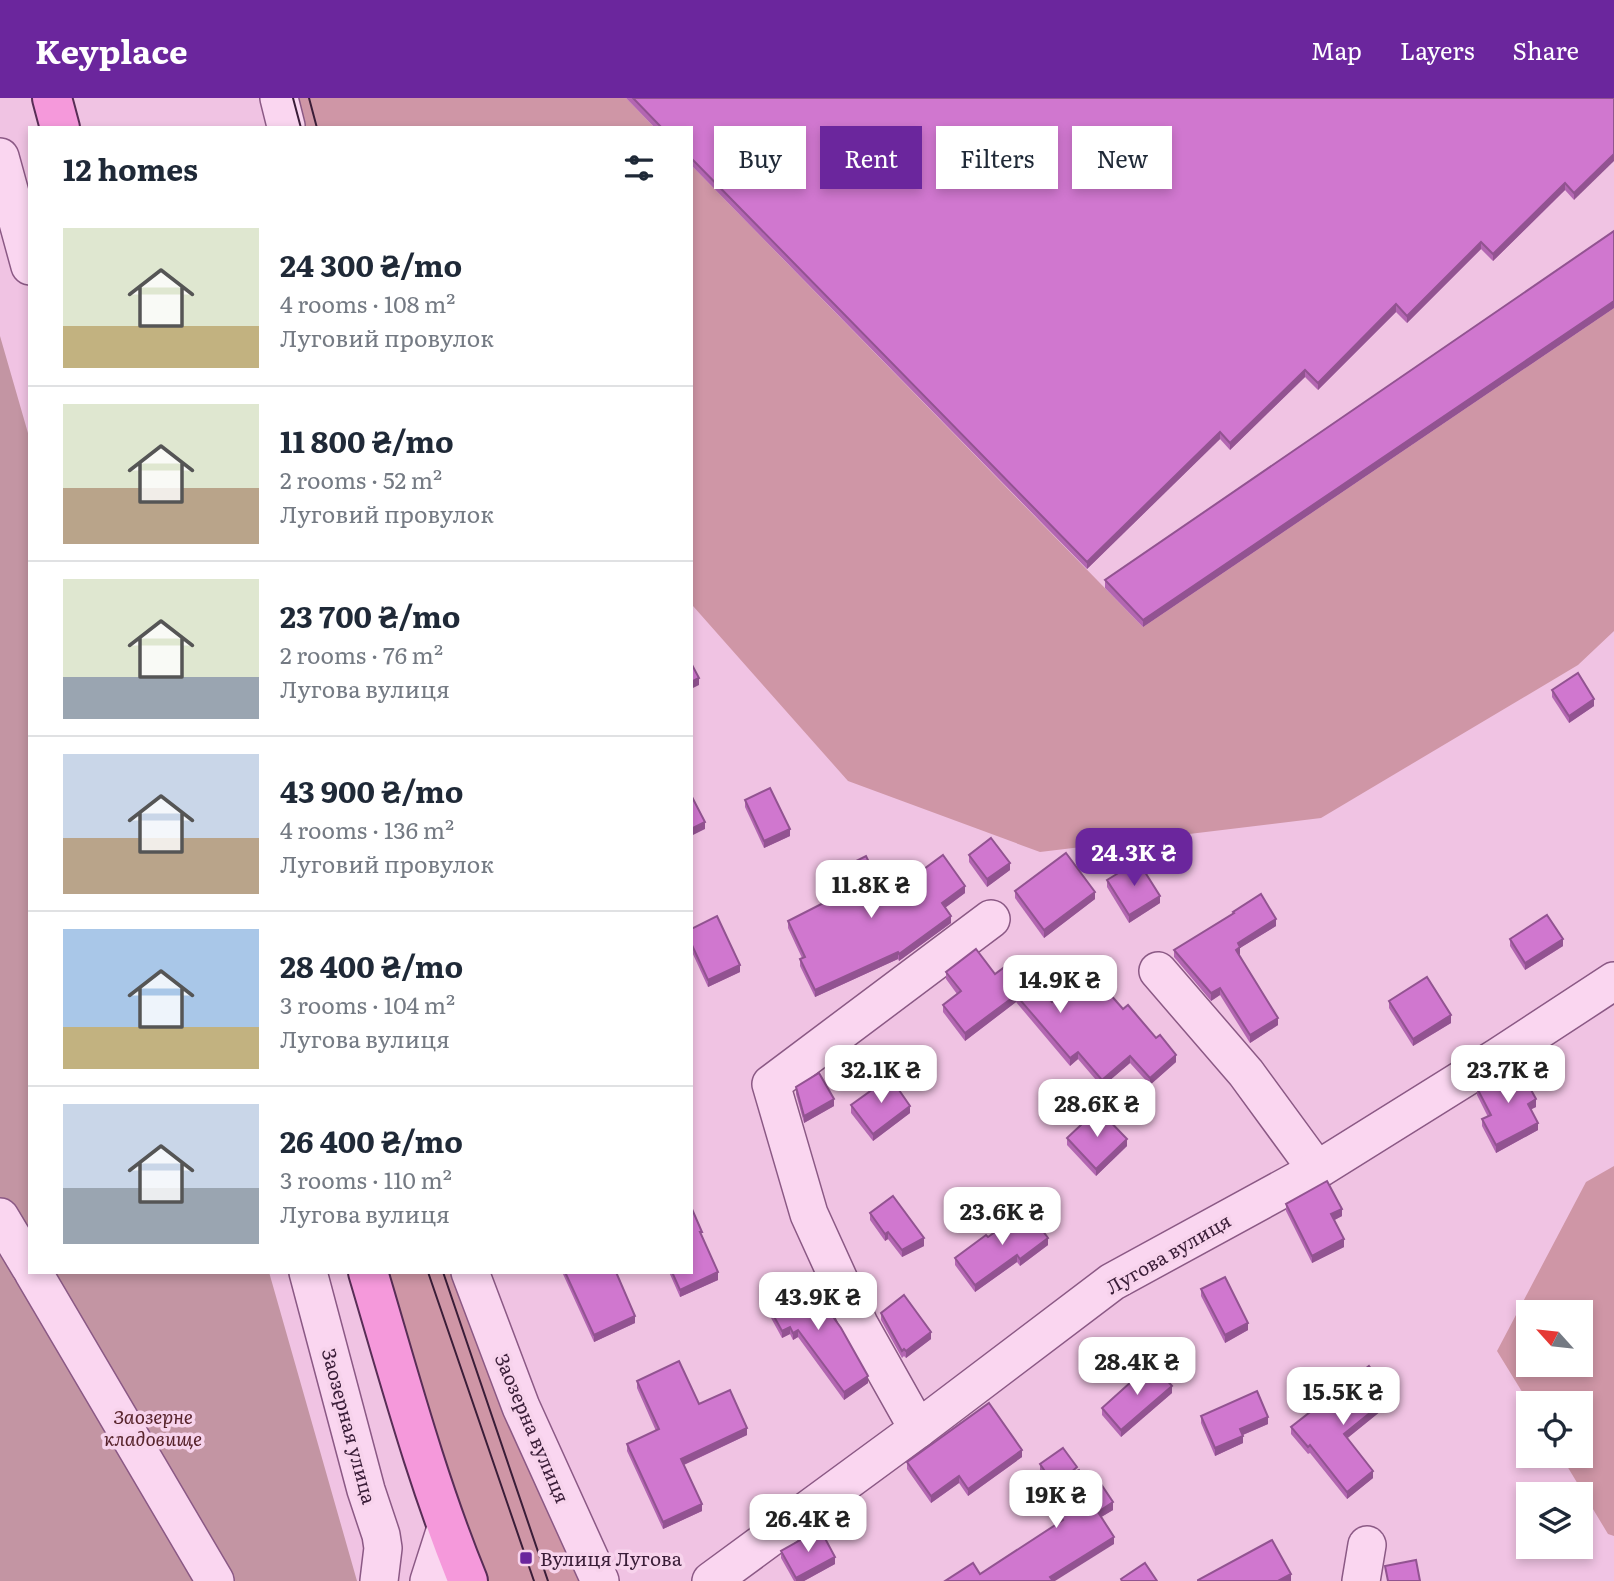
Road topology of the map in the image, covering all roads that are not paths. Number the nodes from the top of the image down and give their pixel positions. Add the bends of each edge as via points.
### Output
1 (52, 98) edge
2 (59, 126) edge
3 (0, 157) edge
4 (16, 230) edge
5 (28, 261) edge
6 (991, 919) dead end
7 (1158, 971) dead end
8 (1614, 981) edge
9 (1317, 1170) junction
10 (0, 1217) edge
11 (28, 1264) edge
12 (34, 1274) edge
13 (309, 1274) edge
14 (369, 1274) edge
15 (471, 1274) edge
16 (918, 1429) junction
17 (446, 1528) junction
18 (1367, 1545) dead end
19 (215, 1581) edge
20 (379, 1581) edge
21 (429, 1581) edge
22 (468, 1581) edge
23 (600, 1581) edge
24 (711, 1581) edge
25 (1361, 1581) edge

1 - 2 main road
3 - 4 street
4 - 5 street
6 - 16 street via 771,1084 809,1214 859,1324
7 - 9 street via 1246,1073
8 - 9 street, Лугова вулиця
9 - 16 street, Лугова вулиця via 1112,1282
10 - 11 street
12 - 19 street
13 - 20 street, Заозерная улица via 381,1535
14 - 17 main road
15 - 23 street, Заозерна вулиця via 521,1407
16 - 24 street, Лугова вулиця
17 - 21 street
17 - 22 main road
18 - 25 street

